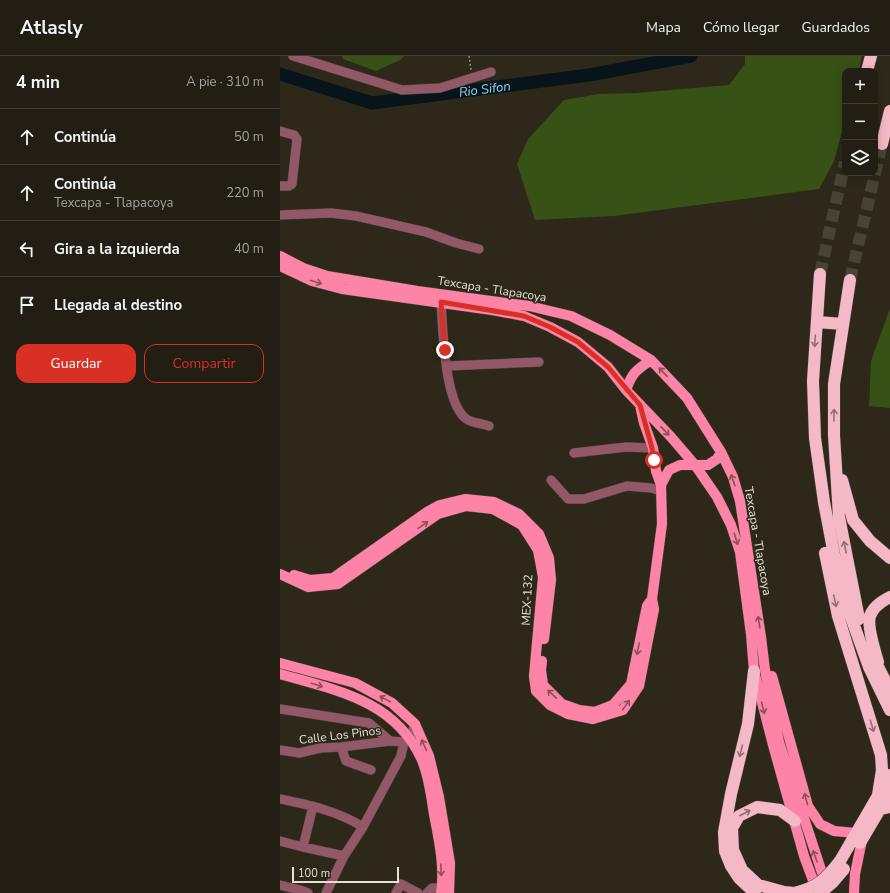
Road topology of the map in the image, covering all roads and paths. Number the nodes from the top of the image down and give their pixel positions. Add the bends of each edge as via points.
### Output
1 (293, 56) edge
2 (469, 56) edge
3 (871, 56) edge
4 (868, 68) edge
5 (491, 72) dead end
6 (472, 78) junction
7 (890, 112) edge
8 (280, 131) edge
9 (882, 144) tunnel mouth
10 (280, 186) edge
11 (280, 215) edge
12 (479, 249) dead end
13 (280, 256) edge
14 (280, 266) edge
15 (820, 274) tunnel mouth
16 (850, 280) tunnel mouth
17 (441, 302) junction
18 (816, 322) junction
19 (843, 324) junction
20 (651, 360) junction
21 (539, 362) dead end
22 (447, 366) junction
23 (626, 390) junction
24 (640, 405) junction
25 (489, 426) dead end
26 (815, 438) junction
27 (652, 448) junction
28 (722, 452) junction
29 (574, 453) dead end
30 (835, 454) junction
31 (695, 465) junction
32 (551, 480) dead end
33 (661, 488) junction
34 (890, 558) edge
35 (280, 568) edge
36 (280, 574) edge
37 (890, 597) edge
38 (652, 599) junction
39 (761, 637) junction
40 (280, 663) edge
41 (880, 669) junction
42 (754, 671) junction
43 (280, 674) edge
44 (890, 690) edge
45 (280, 709) edge
46 (890, 710) edge
47 (415, 724) junction
48 (407, 740) junction
49 (390, 741) junction
50 (341, 747) junction
51 (280, 750) edge
52 (371, 770) dead end
53 (890, 775) edge
54 (890, 791) edge
55 (878, 795) junction
56 (280, 799) edge
57 (313, 806) junction
58 (885, 808) edge
59 (795, 821) junction
60 (363, 827) junction
61 (859, 836) junction
62 (280, 841) edge
63 (303, 847) junction
64 (344, 856) junction
65 (842, 865) junction
66 (280, 885) edge
67 (444, 891) edge
68 (308, 893) edge
69 (326, 893) edge
70 (396, 893) edge
71 (418, 893) edge
72 (427, 893) edge
73 (755, 893) edge
74 (794, 893) edge
75 (819, 893) edge
76 (828, 893) edge
77 (854, 893) edge

1 - 6 street via 402,90 440,88
2 - 6 path
3 - 4 highway
5 - 6 street
7 - 9 highway
8 - 10 street via 294,135 296,139 292,184
11 - 12 street via 331,213 356,216 426,232
13 - 20 main road, Texcapa - Tlapacoya via 303,268 327,276 529,306 571,316 610,335
14 -> 17 main road, Texcapa - Tlapacoya via 312,281 342,289
15 - 18 highway
16 - 19 highway
17 - 22 street
17 - 23 main road, Texcapa - Tlapacoya via 524,316 550,327 578,342 608,367
18 - 19 highway
18 -> 26 highway via 812,381
30 -> 19 highway via 834,384
20 - 23 main road via 631,376
28 -> 20 main road, Texcapa - Tlapacoya via 687,398
21 - 22 street
22 - 25 street via 451,390 460,413 468,420
23 - 24 main road, Texcapa - Tlapacoya
24 - 27 main road, MEX-132
24 -> 31 main road, Texcapa - Tlapacoya
26 - 46 highway via 839,576 859,641
26 -> 55 highway via 814,456 821,535 838,616 881,755 882,770
27 - 29 street via 626,447
27 - 33 main road, MEX-132
28 - 31 main road via 708,465
39 -> 28 main road, Texcapa - Tlapacoya via 740,501
30 - 34 highway via 854,520 870,541
41 -> 30 highway via 869,649 857,614 839,517
31 - 33 main road via 669,470
31 -> 42 main road, Texcapa - Tlapacoya via 732,525 740,552
32 - 33 street via 568,499 584,499 627,486
33 - 38 main road, MEX-132 via 662,524
38 -> 35 main road, MEX-132 via 647,606 631,684 613,705 595,712 562,704 543,685 541,670 551,580 549,558 539,534 519,514 494,502 465,499 440,505 333,578 310,580
36 -> 38 main road, MEX-132 via 308,587 338,584 438,514 466,506 493,509 522,525 538,550 544,577 534,676 536,691 550,705 568,714 593,719 623,710 639,686 654,609
37 - 41 highway via 880,602 870,616 870,630
61 -> 39 main road via 834,831 820,824 808,806
76 -> 39 main road, Texcapa - Tlapacoya via 779,742
47 -> 40 main road via 392,703 355,683
41 - 44 highway
42 -> 59 main road, Texcapa - Tlapacoya
42 -> 73 highway via 748,724 724,832 725,851 731,866
43 -> 48 main road via 352,696 369,704 394,721
45 - 49 street via 369,723
47 - 48 street
67 -> 47 main road via 450,863 439,797 429,756
48 - 49 street, Calle Los Pinos
48 - 60 street
48 -> 67 main road via 422,759 429,781 441,850
49 - 50 street, Calle Los Pinos
50 - 51 street, Calle Los Pinos via 299,753
50 - 52 street via 346,761
53 - 55 highway
54 - 58 highway
55 - 61 highway
56 - 57 street
57 - 60 street via 350,819
57 - 63 street
58 - 61 highway
74 -> 59 highway via 758,885 742,870 733,850 732,828 739,816 757,807 780,810
59 - 75 main road, Texcapa - Tlapacoya via 804,856
60 - 64 street
61 - 65 highway
61 - 77 main road
62 - 63 street
63 - 64 street
64 - 69 street
65 - 74 highway, bridge via 818,884
65 - 75 highway, bridge via 832,884
66 - 68 street
67 - 72 street via 432,888
70 - 71 street via 401,884

